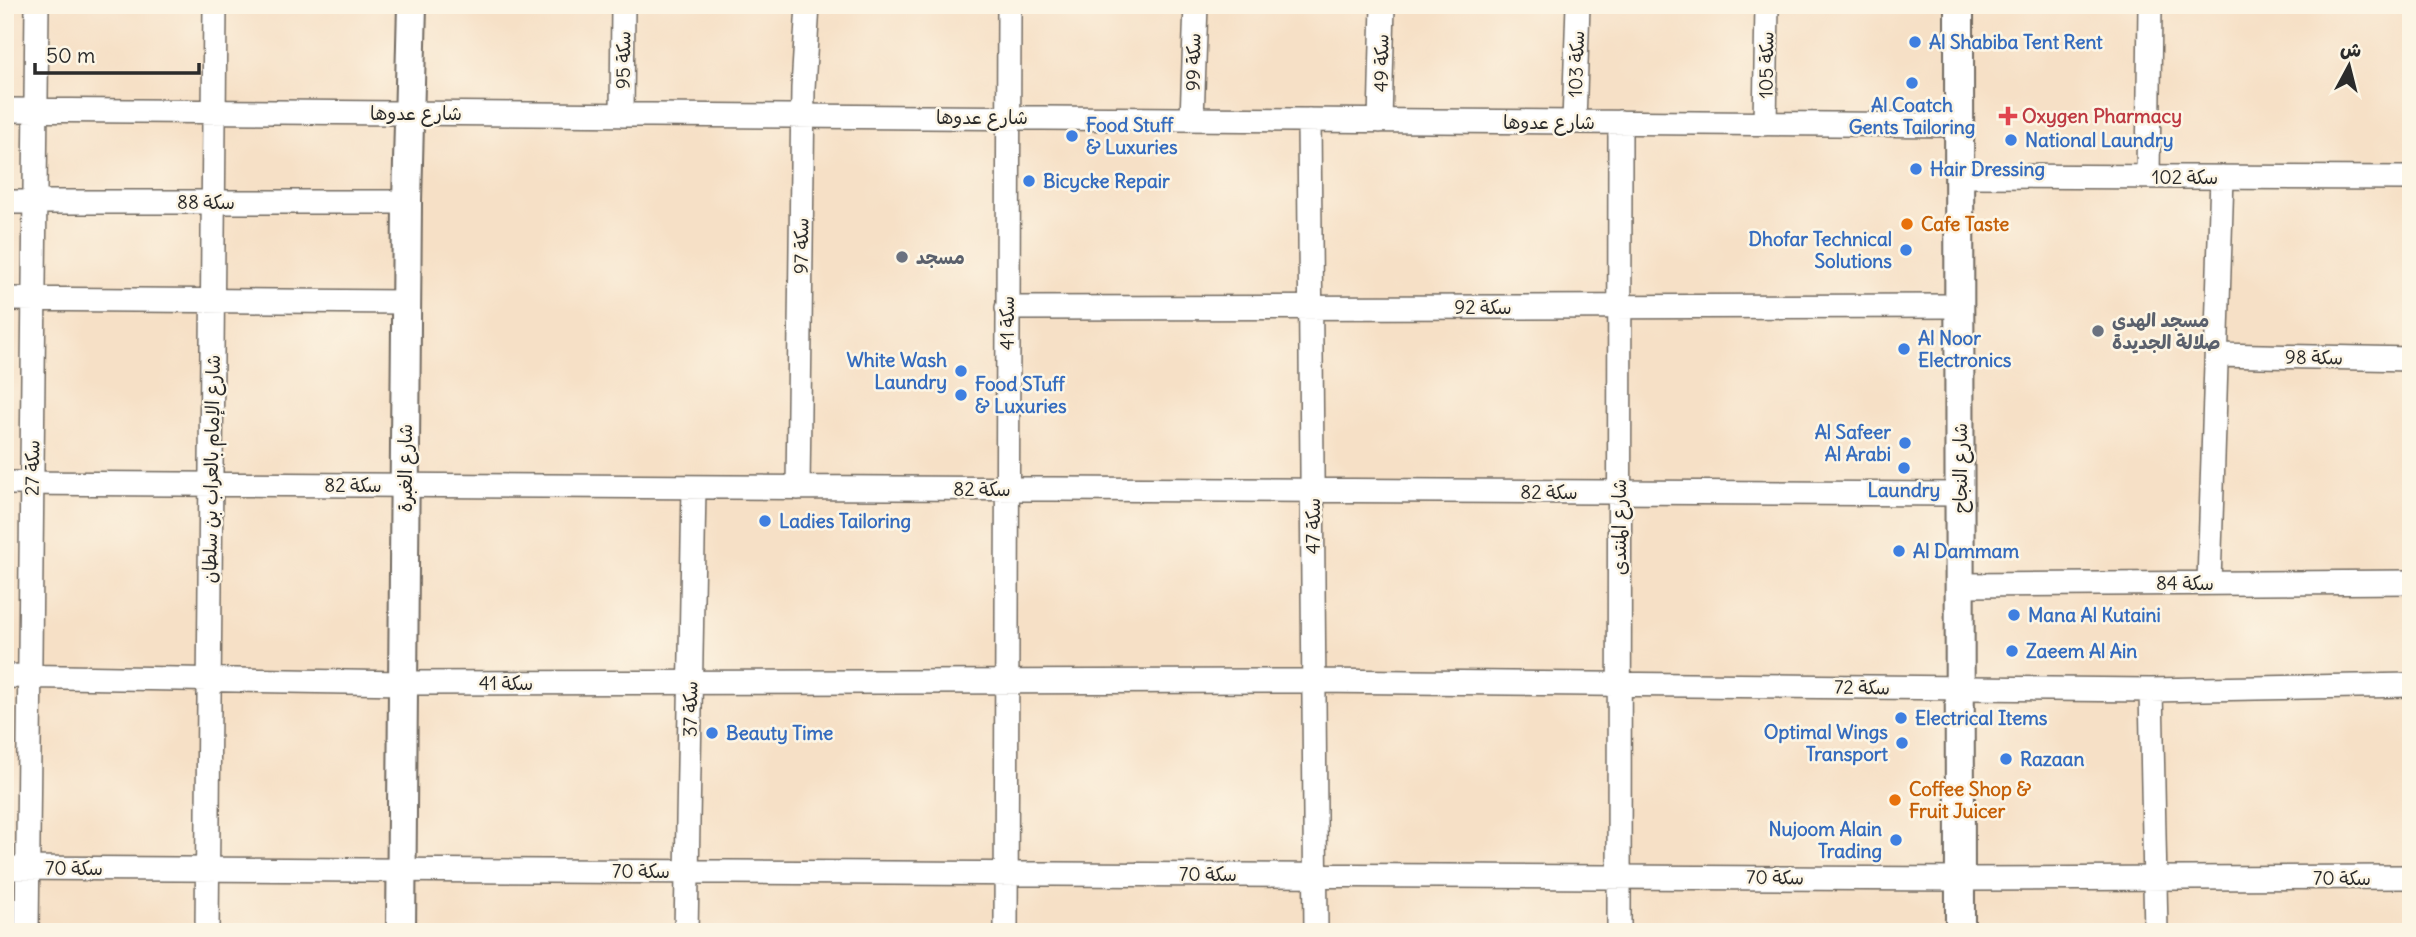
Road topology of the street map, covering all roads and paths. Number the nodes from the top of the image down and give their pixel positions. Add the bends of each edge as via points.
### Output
1 (37, 5) edge
2 (215, 5) edge
3 (412, 5) edge
4 (623, 5) edge
5 (808, 5) edge
6 (1009, 5) edge
7 (1196, 5) edge
8 (1383, 5) edge
9 (1578, 5) edge
10 (1767, 5) edge
11 (1959, 5) edge
12 (2150, 5) edge
13 (5, 110) edge
14 (36, 110) junction
15 (215, 111) junction
16 (410, 113) junction
17 (622, 115) junction
18 (804, 116) junction
19 (1007, 118) junction
20 (1192, 119) junction
21 (1310, 120) junction
22 (1380, 121) junction
23 (1574, 122) junction
24 (1620, 122) junction
25 (1765, 124) junction
26 (1960, 125) junction
27 (1960, 176) junction
28 (2148, 177) junction
29 (2222, 177) junction
30 (2411, 178) edge
31 (5, 202) edge
32 (35, 202) junction
33 (214, 202) junction
34 (407, 202) junction
35 (5, 299) edge
36 (34, 299) junction
37 (213, 299) junction
38 (406, 302) junction
39 (1960, 306) junction
40 (1311, 307) junction
41 (1619, 307) junction
42 (1007, 308) junction
43 (2217, 355) junction
44 (2411, 359) edge
45 (5, 483) edge
46 (32, 483) junction
47 (211, 484) junction
48 (404, 485) junction
49 (694, 487) junction
50 (798, 488) junction
51 (1007, 489) junction
52 (1312, 491) junction
53 (1619, 492) junction
54 (1960, 494) junction
55 (2209, 582) junction
56 (2411, 582) edge
57 (1960, 584) junction
58 (5, 676) edge
59 (30, 676) junction
60 (210, 680) junction
61 (1314, 681) junction
62 (1006, 682) junction
63 (690, 683) junction
64 (403, 684) junction
65 (1619, 685) junction
66 (2411, 685) edge
67 (1960, 688) junction
68 (2151, 691) junction
69 (17, 868) edge
70 (208, 869) junction
71 (401, 870) junction
72 (687, 871) junction
73 (1006, 873) junction
74 (1315, 874) junction
75 (1619, 876) junction
76 (2411, 877) edge
77 (2155, 878) junction
78 (1960, 879) junction
79 (27, 932) edge
80 (207, 932) edge
81 (401, 932) edge
82 (686, 932) edge
83 (1006, 932) edge
84 (1316, 932) edge
85 (1619, 932) edge
86 (1960, 932) edge
87 (2156, 932) edge

1 - 14 street, سكة 27
2 - 15 street, شارع الإمام بالعراب بن سلطان
3 - 16 street, شارع الغبرة
4 - 17 street, سكة 95
5 - 18 street, سكة 97
6 - 19 street, سكة 41
7 - 20 street, سكة 99
8 - 22 street, سكة 49
9 - 23 street, سكة 103
10 - 25 street, سكة 105
11 - 26 street, شارع النجاح
12 - 28 street
13 - 14 street, شارع عدوها
14 - 15 street, شارع عدوها
14 - 32 street, سكة 27
15 - 16 street, شارع عدوها
15 - 33 street, شارع الإمام بالعراب بن سلطان
16 - 17 street, شارع عدوها
16 - 34 street, شارع الغبرة
17 - 18 street, شارع عدوها
18 - 19 street, شارع عدوها
18 - 50 street, سكة 97
19 - 20 street, شارع عدوها
19 - 42 street, سكة 41
20 - 21 street, شارع عدوها
21 - 22 street, شارع عدوها
21 - 40 street, سكة 47
22 - 23 street, شارع عدوها
23 - 24 street, شارع عدوها
24 - 25 street, شارع عدوها
24 - 41 street, شارع المنتدى
25 - 26 street, شارع عدوها
26 - 27 street, شارع النجاح
27 - 28 street, سكة 102
27 - 39 street, شارع النجاح
28 - 29 street, سكة 102
29 - 30 street, سكة 102
29 - 43 street
31 - 32 street, سكة 88
32 - 33 street, سكة 88
32 - 36 street, سكة 27
33 - 34 street, سكة 88
33 - 37 street, شارع الإمام بالعراب بن سلطان
34 - 38 street, شارع الغبرة
35 - 36 street
36 - 37 street
36 - 46 street, سكة 27
37 - 38 street
37 - 47 street, شارع الإمام بالعراب بن سلطان
38 - 48 street, شارع الغبرة
39 - 41 street, سكة 92
39 - 54 street, شارع النجاح
40 - 41 street, سكة 92
40 - 42 street, سكة 92
40 - 52 street, سكة 47
41 - 53 street, شارع المنتدى
42 - 51 street, سكة 41
43 - 44 street, سكة 98
43 - 55 street
45 - 46 street, سكة 82
46 - 47 street, سكة 82
46 - 59 street, سكة 27
47 - 48 street, سكة 82
47 - 60 street, شارع الإمام بالعراب بن سلطان
48 - 49 street, سكة 82
48 - 64 street, شارع الغبرة
49 - 50 street, سكة 82
49 - 63 street, سكة 37
50 - 51 street, سكة 82
51 - 52 street, سكة 82
51 - 62 street, سكة 41
52 - 53 street, سكة 82
52 - 61 street, سكة 47
53 - 54 street, سكة 82
53 - 65 street, شارع المنتدى
54 - 57 street, شارع النجاح
55 - 56 street, سكة 84
55 - 57 street, سكة 84
57 - 67 street, شارع النجاح
58 - 59 street, سكة 41
59 - 60 street, سكة 41
59 - 69 street, سكة 27
60 - 64 street, سكة 41
60 - 70 street, شارع الإمام بالعراب بن سلطان
61 - 62 street, سكة 41
61 - 65 street, سكة 72
61 - 74 street, سكة 47
62 - 63 street, سكة 41
62 - 73 street, سكة 41
63 - 64 street, سكة 41
63 - 72 street, سكة 37
64 - 71 street, شارع الغبرة
65 - 67 street, سكة 72
65 - 75 street, شارع المنتدى
66 - 68 street, سكة 72
67 - 68 street, سكة 72
67 - 78 street, شارع النجاح
68 - 77 street
69 - 70 street, سكة 70
69 - 79 street, سكة 27
70 - 71 street, سكة 70
70 - 80 street, شارع الإمام بالعراب بن سلطان
71 - 72 street, سكة 70
71 - 81 street, شارع الغبرة
72 - 73 street, سكة 70
72 - 82 street, سكة 37
73 - 74 street, سكة 70
73 - 83 street, سكة 41
74 - 75 street, سكة 70
74 - 84 street, سكة 47
75 - 78 street, سكة 70
75 - 85 street, شارع المنتدى
76 - 77 street, سكة 70
77 - 78 street, سكة 70
77 - 87 street
78 - 86 street, شارع النجاح

